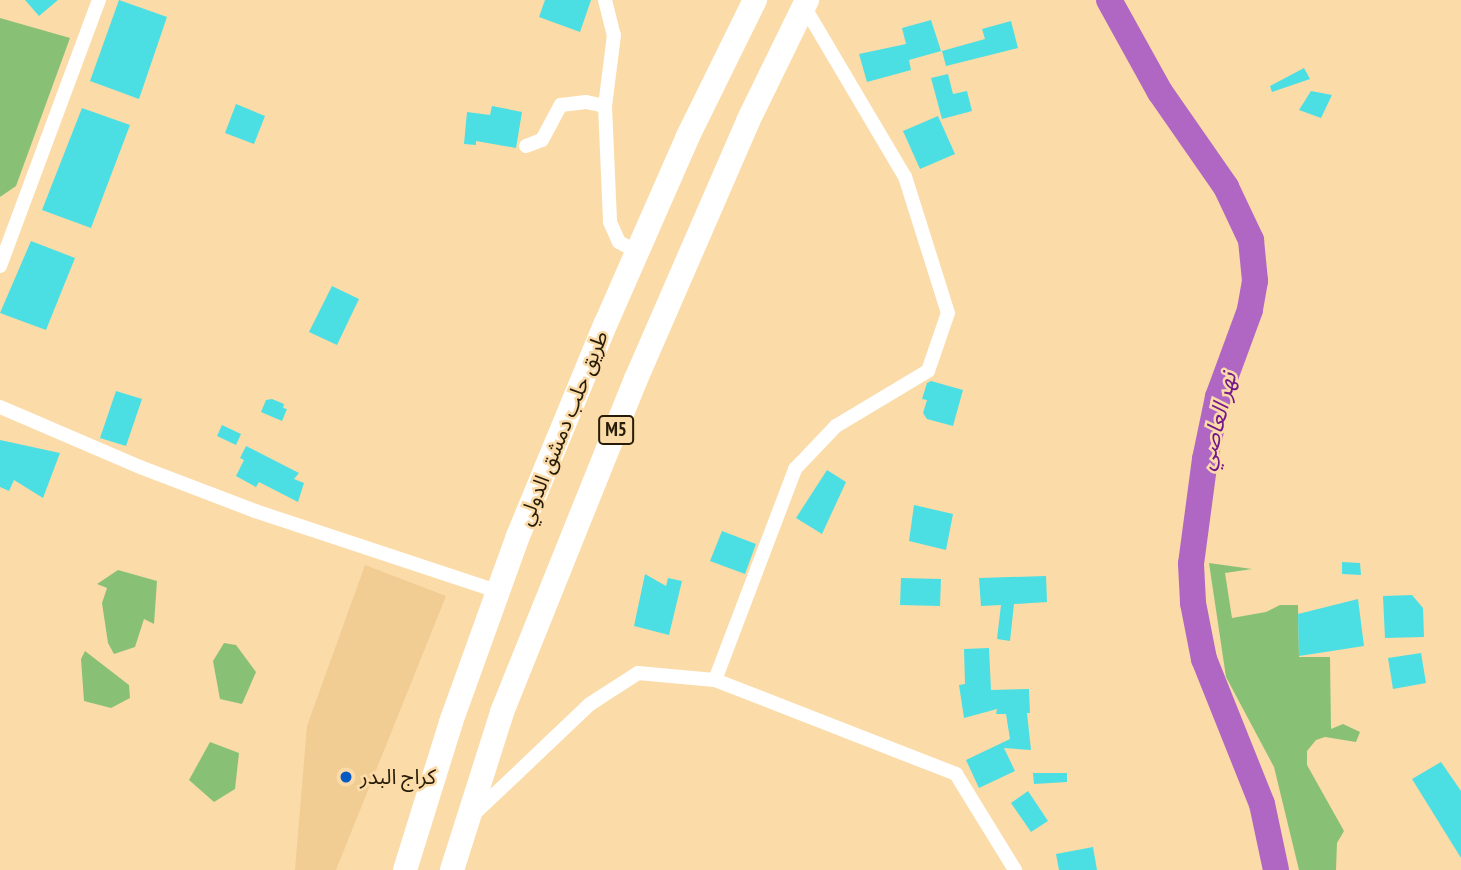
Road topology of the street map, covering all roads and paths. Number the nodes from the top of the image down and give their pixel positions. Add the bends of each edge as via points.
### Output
1 (99, 0) edge
2 (605, 0) edge
3 (755, 0) edge
4 (805, 3) edge
5 (605, 106) junction
6 (526, 146) dead end
7 (637, 252) junction
8 (0, 266) edge
9 (0, 407) edge
10 (497, 591) junction
11 (715, 680) junction
12 (467, 821) junction
13 (405, 870) edge
14 (452, 870) edge
15 (1015, 870) edge

1 - 8 street
2 - 5 street via 614,34
3 - 7 highway, طريق حلب دمشق الدولي / M5
4 - 11 street via 905,177 948,313 928,372 836,426 795,469
4 - 12 highway, M5 via 748,121 636,379 502,712
5 - 6 street via 586,102 561,105 541,140
5 - 7 street via 610,222 619,242
7 - 10 highway, طريق حلب دمشق الدولي / M5
9 - 10 street via 255,511
10 - 13 highway, طريق حلب دمشق الدولي / M5
11 - 12 street via 638,673 590,704
11 - 15 street via 956,774
12 - 14 highway, M5

